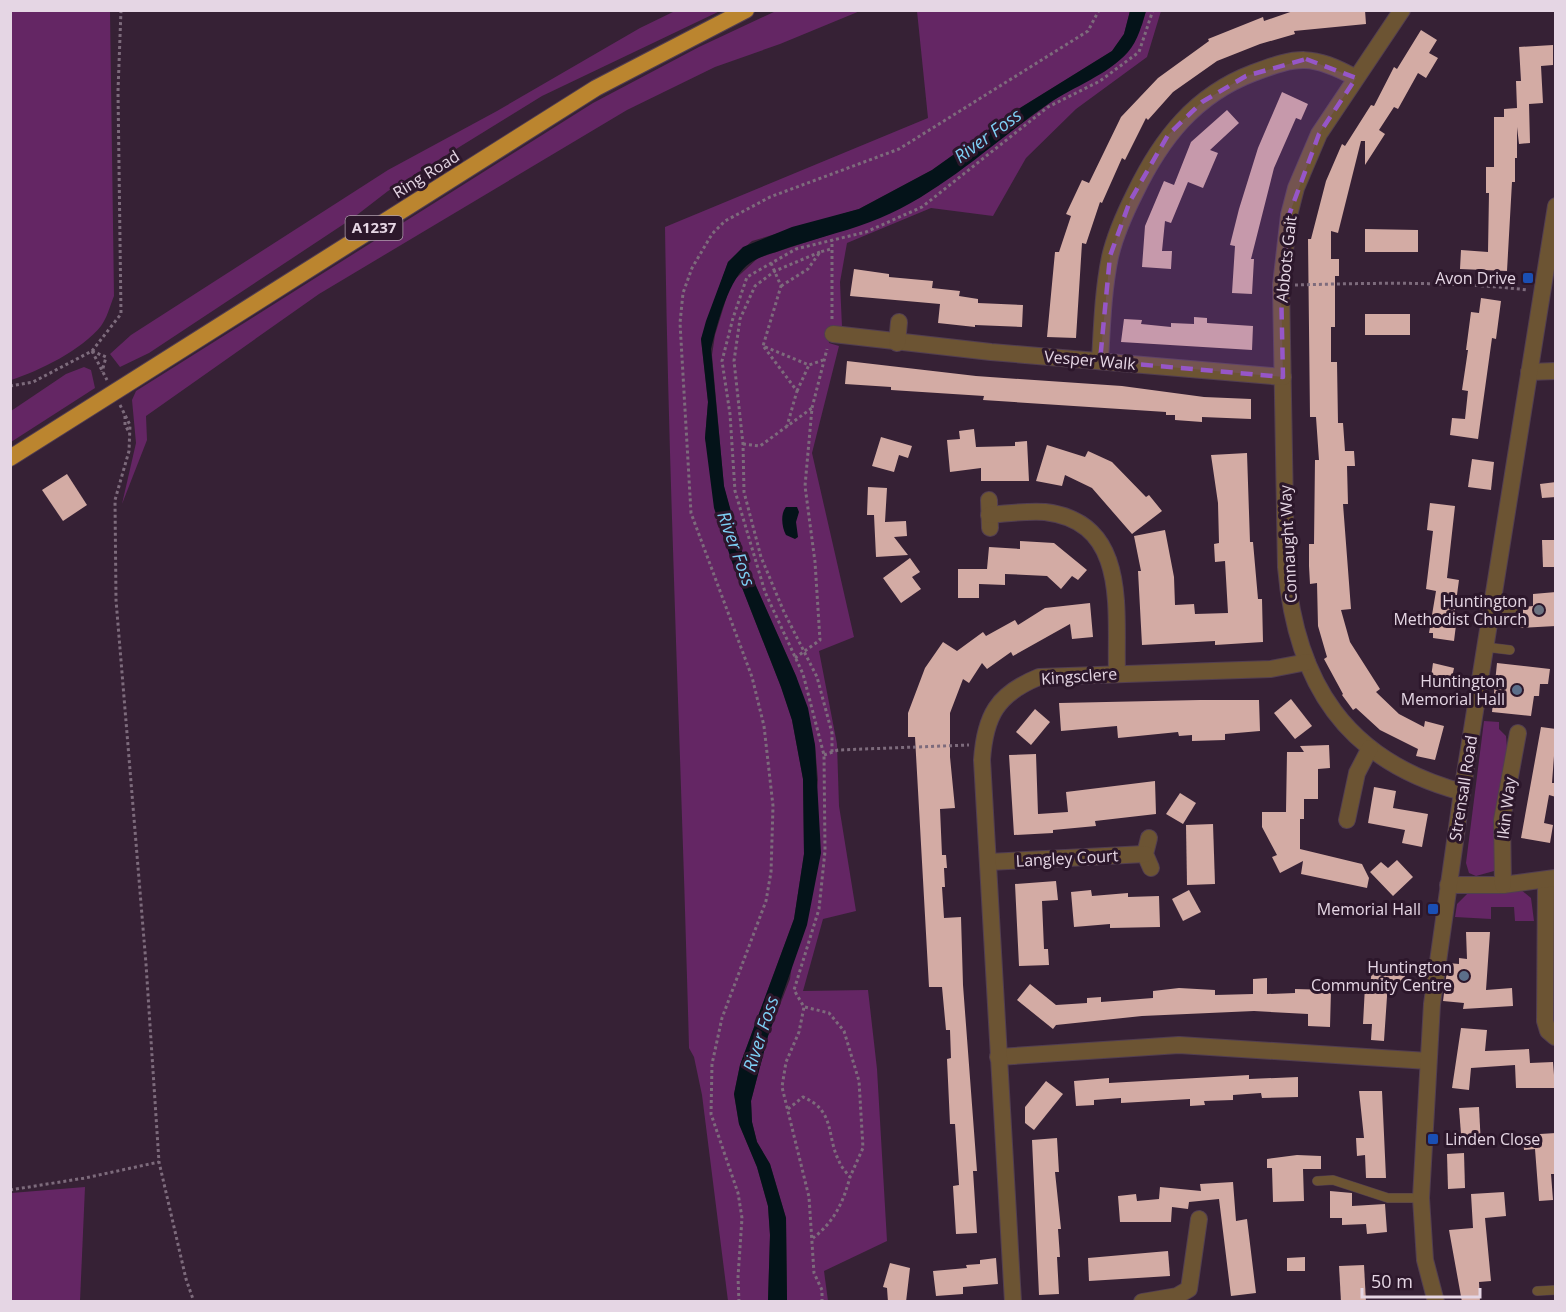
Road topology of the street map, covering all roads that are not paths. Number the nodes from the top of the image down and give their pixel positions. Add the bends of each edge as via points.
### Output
1 (746, 10) edge
2 (1402, 10) edge
3 (1356, 78) junction
4 (1556, 206) edge
5 (899, 322) dead end
6 (833, 334) road end
7 (897, 343) junction
8 (1100, 361) junction
9 (1556, 371) edge
10 (1529, 372) junction
11 (1282, 376) junction
12 (1284, 429) joint
13 (10, 458) edge
14 (989, 514) dead end
15 (1514, 608) dead end
16 (1491, 609) junction
17 (1485, 647) junction
18 (1510, 650) dead end
19 (1307, 662) junction
20 (1117, 673) junction
21 (1518, 733) dead end
22 (1370, 748) junction
23 (1462, 792) junction
24 (1346, 825) dead end
25 (1148, 853) dead end
26 (989, 862) junction
27 (1551, 879) edge
28 (1448, 885) junction
29 (1503, 885) junction
30 (1555, 1037) edge
31 (998, 1057) junction
32 (1428, 1061) junction
33 (1317, 1181) dead end
34 (1421, 1198) junction
35 (1199, 1219) dead end
36 (1556, 1290) edge
37 (1537, 1291) dead end
38 (1013, 1302) edge
39 (1142, 1302) edge
40 (1436, 1302) edge

1 - 13 highway, Ring Road / A1237 via 596,88
2 - 3 street, Abbots Gait
3 - 8 street via 1315,59 1289,61 1223,87 1184,117 1144,174 1118,230 1106,281
3 - 11 street, Abbots Gait via 1319,134 1296,188 1284,244
4 - 10 street, Strensall Road
5 - 7 street
6 - 7 street, Vesper Walk
7 - 8 street, Vesper Walk
8 - 11 street, Vesper Walk
9 - 10 street
10 - 16 street, Strensall Road
11 - 12 street, Abbots Gait
12 - 19 street, Connaught Way via 1288,590
14 - 20 street via 1045,513 1064,517 1091,532 1102,544 1114,578
15 - 16 lane
16 - 17 street, Strensall Road
17 - 18 lane
17 - 23 street, Strensall Road
19 - 20 street, Kingsclere via 1270,669
19 - 22 street, Connaught Way via 1316,686 1332,710
20 - 26 street, Kingsclere via 1039,677 1023,683 989,718 983,744
21 - 29 street, Ikin Way via 1502,820
22 - 23 street, Connaught Way via 1408,774
22 - 24 street via 1357,773
23 - 28 street, Strensall Road
25 - 26 street, Langley Court
26 - 31 street, Kingsclere
27 - 29 street
27 - 30 street via 1545,1021
28 - 29 street
28 - 32 street, Strensall Road
31 - 32 street via 1189,1045
31 - 38 street
32 - 34 street, Strensall Road
33 - 34 lane via 1333,1180 1388,1197
34 - 40 street, Strensall Road via 1425,1260
35 - 39 street via 1189,1289 1177,1296
36 - 37 lane

